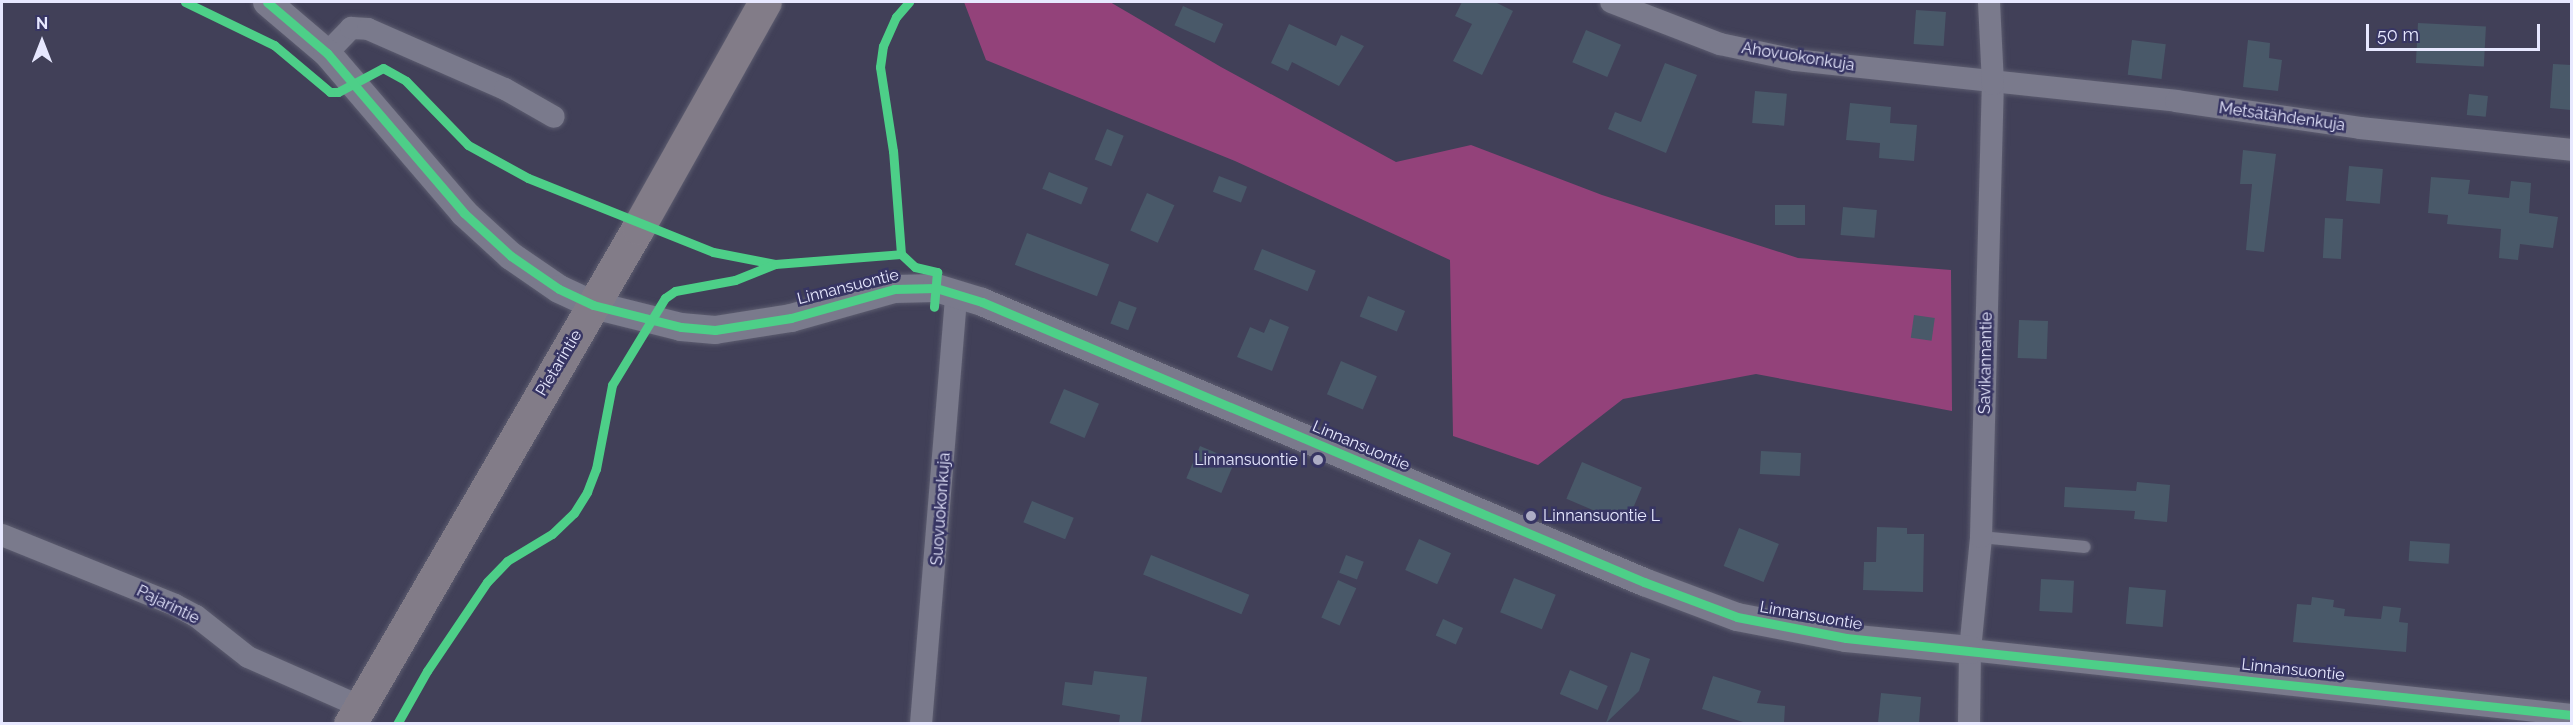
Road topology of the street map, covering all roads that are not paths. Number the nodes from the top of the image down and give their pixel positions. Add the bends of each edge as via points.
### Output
1 (267, 2) edge
2 (765, 2) edge
3 (1611, 2) edge
4 (1989, 2) edge
5 (327, 53) junction
6 (1993, 84) junction
7 (554, 117) dead end
8 (2571, 150) edge
9 (956, 294) junction
10 (594, 305) junction
11 (2, 535) edge
12 (1981, 537) junction
13 (2085, 547) dead end
14 (1970, 650) junction
15 (354, 715) edge
16 (2571, 715) edge
17 (921, 723) edge
18 (1969, 723) edge

1 - 5 street, Linnansuontie
2 - 10 main road, Pietarintie
3 - 6 street, Ahovuokonkuja via 1720,44 1784,58
4 - 6 street, Savikannantie
5 - 7 street via 351,28 368,29 506,89
5 - 10 street, Linnansuontie via 464,213 512,256 559,289
6 - 8 street, Metsätähdenkuja
6 - 12 street, Savikannantie
9 - 10 street, Linnansuontie via 917,286 894,289 791,318 715,330 681,327
9 - 14 street, Linnansuontie via 1644,582 1737,617 1846,639
9 - 17 street, Suovuokonkuja
10 - 15 main road, Pietarintie
11 - 15 street, Pajarintie via 175,605 196,616 248,657
12 - 13 lane
12 - 14 street, Savikannantie
14 - 16 street, Linnansuontie
14 - 18 street, Savikannantie

